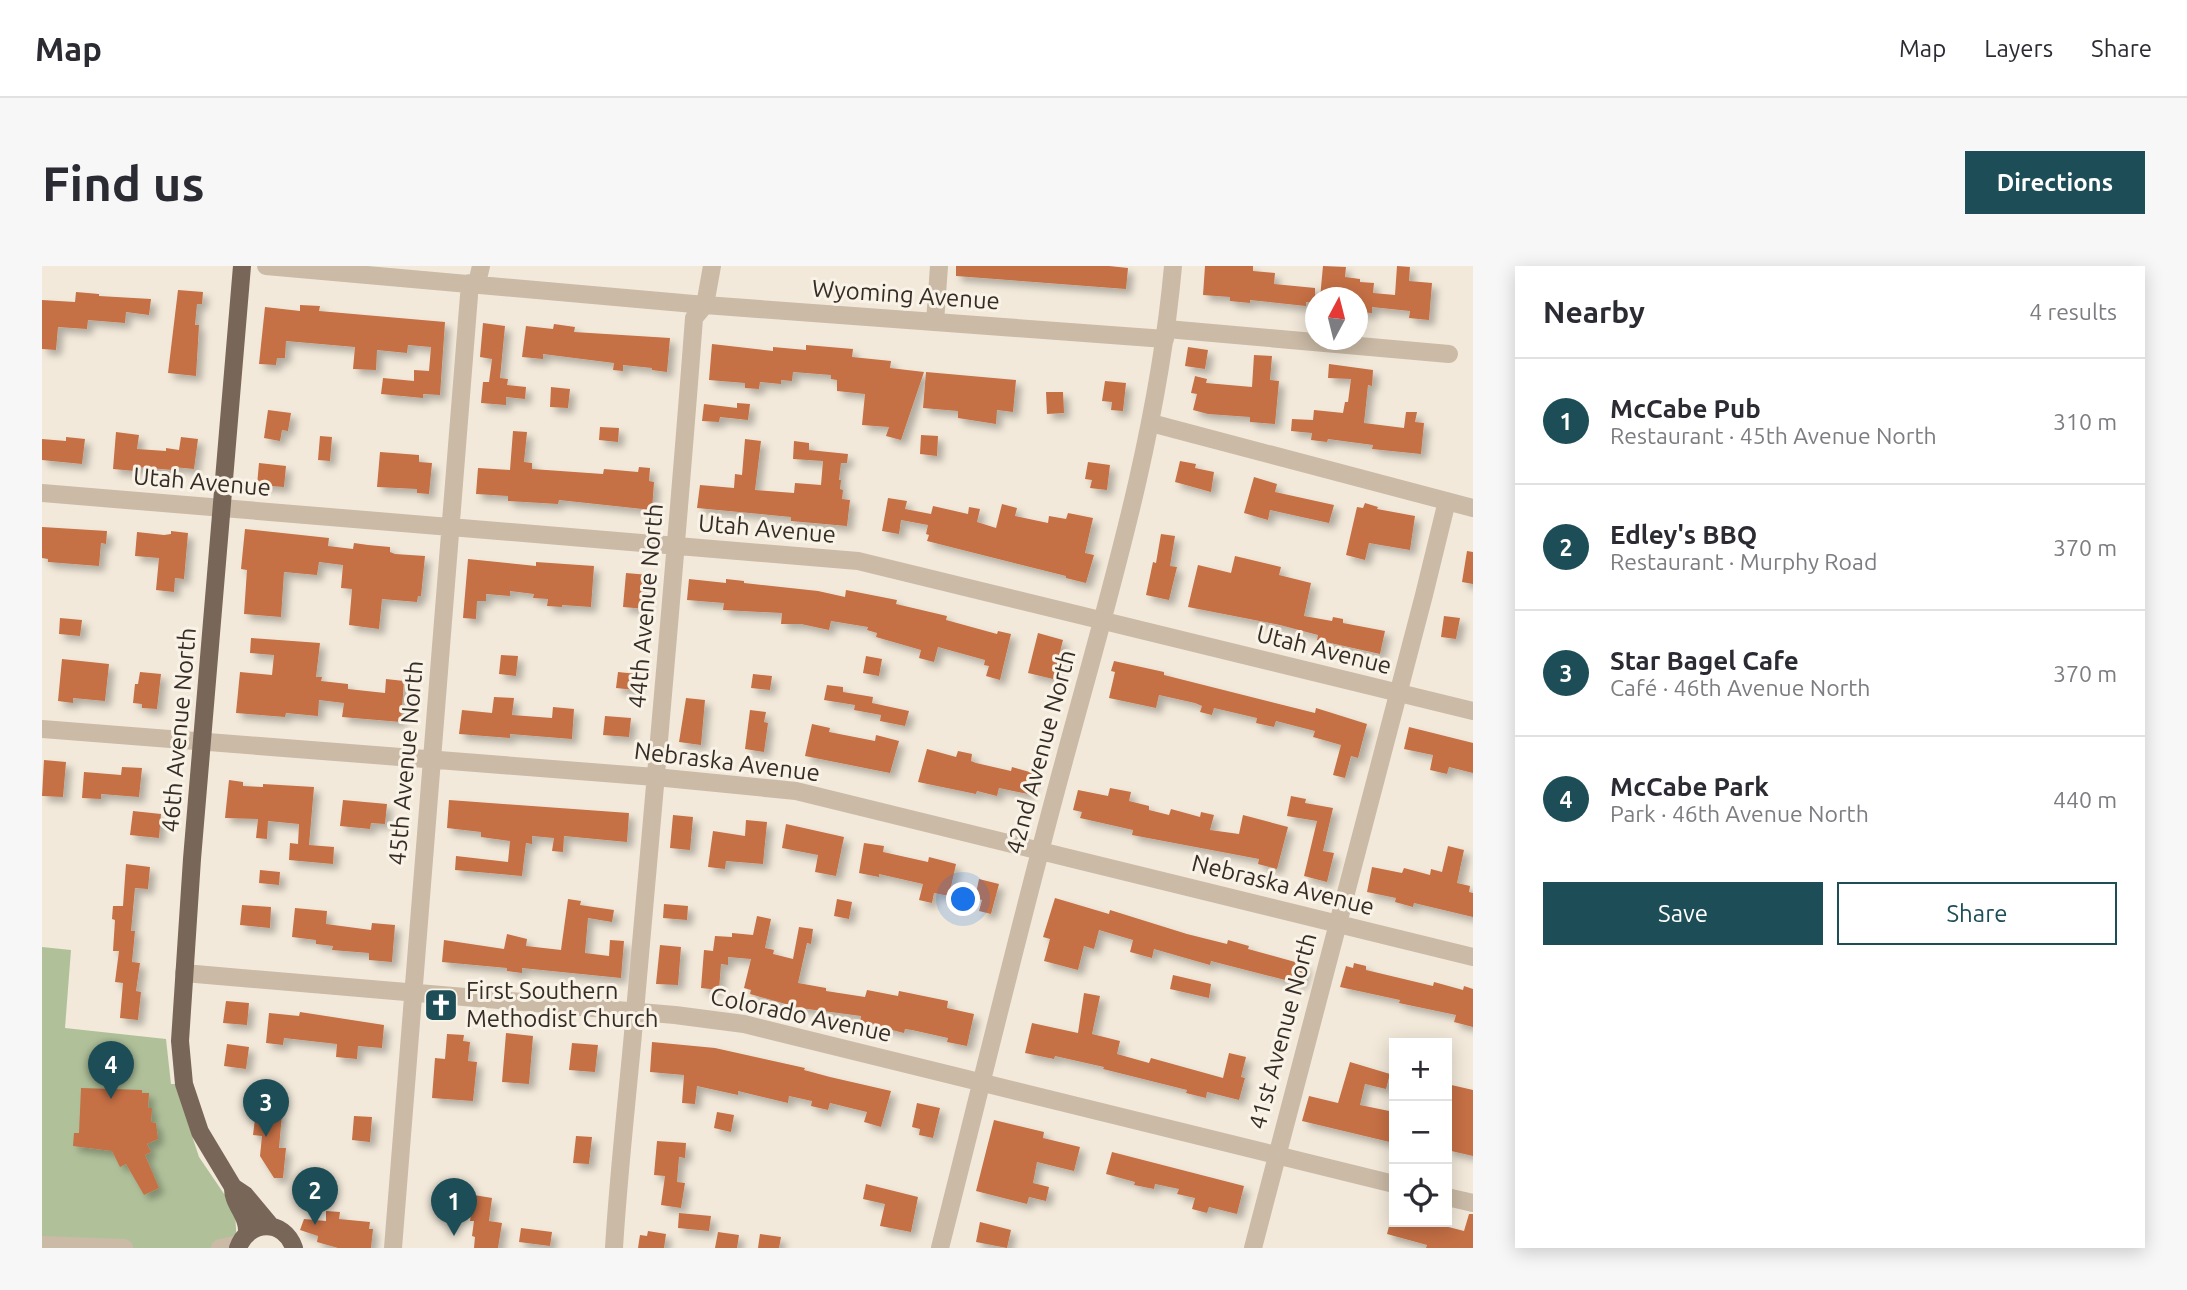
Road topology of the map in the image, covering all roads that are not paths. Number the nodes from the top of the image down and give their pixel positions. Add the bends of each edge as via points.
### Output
1 (242, 266) edge
2 (266, 266) edge
3 (712, 266) edge
4 (939, 266) edge
5 (1173, 266) edge
6 (476, 277) edge
7 (705, 305) junction
8 (935, 322) junction
9 (1166, 334) junction
10 (1449, 354) dead end
11 (1150, 423) junction
12 (42, 493) edge
13 (1447, 501) junction
14 (221, 508) junction
15 (1473, 508) edge
16 (450, 527) junction
17 (677, 546) junction
18 (1102, 621) junction
19 (1397, 693) junction
20 (1473, 711) edge
21 (42, 729) edge
22 (202, 742) junction
23 (433, 760) junction
24 (655, 777) junction
25 (1040, 850) junction
26 (1337, 924) junction
27 (1473, 957) edge
28 (184, 973) junction
29 (412, 994) junction
30 (635, 1012) junction
31 (981, 1083) junction
32 (1276, 1156) junction
33 (1389, 1183) edge
34 (233, 1187) junction
35 (1452, 1198) edge
36 (1473, 1203) edge
37 (270, 1225) junction
38 (241, 1242) edge
39 (42, 1245) edge
40 (124, 1248) edge
41 (220, 1248) edge
42 (294, 1248) edge
43 (393, 1248) edge
44 (614, 1248) edge
45 (940, 1248) edge
46 (1253, 1248) edge

1 - 14 main road, 46th Avenue North
2 - 6 street, Wyoming Avenue
3 - 7 street, 44th Avenue North
4 - 8 street
5 - 9 street, 42nd Avenue North
6 - 7 street, Wyoming Avenue
6 - 16 street, 45th Avenue North
7 - 8 street, Wyoming Avenue
7 - 17 street, 44th Avenue North via 694,318
8 - 9 street, Wyoming Avenue
9 - 10 street, Wyoming Avenue
9 - 11 street, 42nd Avenue North
11 - 13 street
11 - 18 street, 42nd Avenue North
12 - 14 street, Utah Avenue
13 - 15 street
13 - 19 street, 41st Avenue North
14 - 16 street, Utah Avenue
14 - 22 main road, 46th Avenue North
16 - 17 street, Utah Avenue
16 - 23 street, 45th Avenue North
17 - 18 street, Utah Avenue via 858,561
17 - 24 street, 44th Avenue North
18 - 19 street, Utah Avenue
18 - 25 street, 42nd Avenue North
19 - 20 street, Utah Avenue
19 - 26 street, 41st Avenue North
21 - 22 street, Nebraska Avenue
22 - 23 street, Nebraska Avenue
22 - 28 main road, 46th Avenue North
23 - 24 street, Nebraska Avenue
23 - 29 street, 45th Avenue North
24 - 25 street, Nebraska Avenue via 796,791
24 - 30 street, 44th Avenue North
25 - 26 street, Nebraska Avenue
25 - 31 street, 42nd Avenue North
26 - 27 street, Nebraska Avenue
26 - 32 street, 41st Avenue North
28 - 29 street, Colorado Avenue
28 - 34 main road, 46th Avenue North via 180,1041 184,1084 200,1132
29 - 30 street, Colorado Avenue
29 - 43 street, 45th Avenue North
30 - 31 street, Colorado Avenue via 756,1026
30 - 44 street, 44th Avenue North
31 - 32 street, Colorado Avenue
31 - 45 street, 42nd Avenue North
32 - 33 street, Colorado Avenue
32 - 46 street, 41st Avenue North
34 - 37 main road, 46th Avenue North
34 - 38 main road, 46th Avenue North via 232,1195 244,1216
35 - 36 street
37 - 38 main road via 258,1227
37 - 42 main road, 46th Avenue North via 283,1231
38 - 41 street
39 - 40 street

